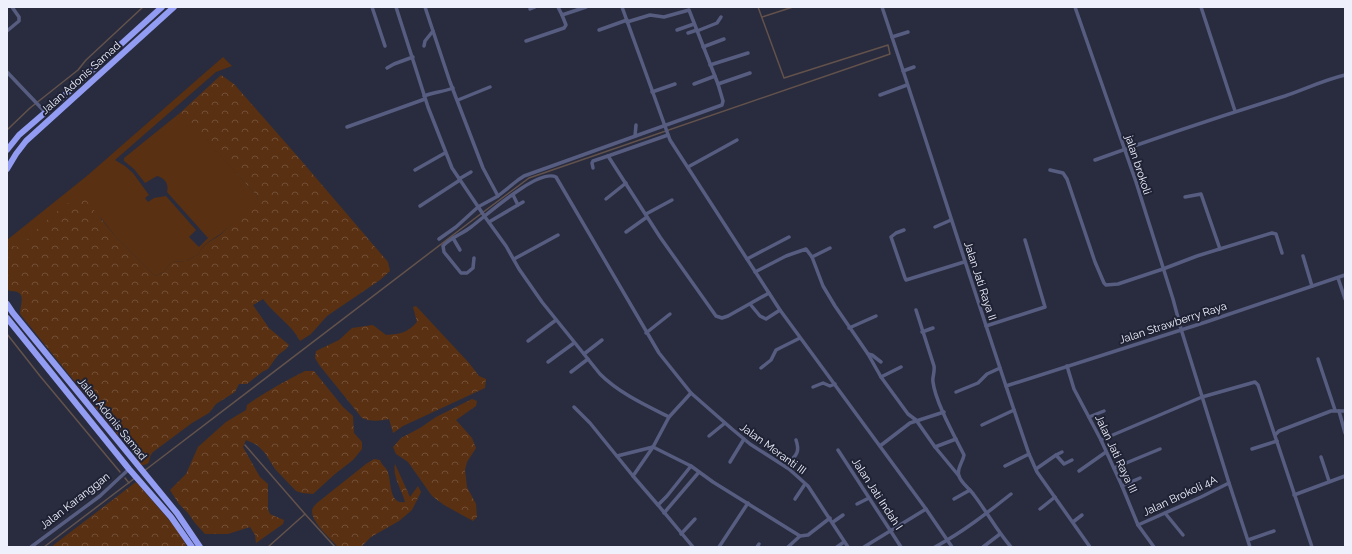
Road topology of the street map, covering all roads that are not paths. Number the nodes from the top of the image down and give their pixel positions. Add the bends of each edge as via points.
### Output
1 (12, 7) edge
2 (162, 7) edge
3 (174, 7) edge
4 (372, 7) edge
5 (396, 7) edge
6 (425, 7) edge
7 (535, 7) edge
8 (558, 7) edge
9 (586, 7) edge
10 (622, 7) edge
11 (882, 7) edge
12 (1075, 7) edge
13 (1201, 7) edge
14 (530, 9) dead end
15 (562, 15) junction
16 (721, 17) dead end
17 (627, 21) junction
18 (694, 24) junction
19 (599, 30) dead end
20 (678, 30) dead end
21 (7, 31) edge
22 (433, 31) junction
23 (697, 31) junction
24 (908, 32) dead end
25 (688, 33) dead end
26 (892, 37) junction
27 (724, 39) dead end
28 (526, 41) dead end
29 (384, 46) dead end
30 (424, 46) dead end
31 (703, 47) junction
32 (748, 53) dead end
33 (412, 56) junction
34 (710, 65) junction
35 (914, 67) dead end
36 (387, 68) dead end
37 (7, 72) edge
38 (903, 72) junction
39 (750, 74) dead end
40 (1345, 75) edge
41 (715, 76) junction
42 (675, 84) dead end
43 (694, 84) dead end
44 (718, 84) junction
45 (907, 85) junction
46 (490, 87) dead end
47 (453, 88) junction
48 (652, 92) junction
49 (880, 95) dead end
50 (425, 97) junction
51 (458, 100) junction
52 (55, 104) junction
53 (61, 110) junction
54 (1235, 111) junction
55 (45, 112) junction
56 (636, 125) dead end
57 (347, 127) dead end
58 (666, 130) junction
59 (635, 136) junction
60 (737, 140) dead end
61 (7, 150) edge
62 (1124, 150) junction
63 (445, 153) junction
64 (608, 156) junction
65 (1095, 160) dead end
66 (688, 167) junction
67 (593, 168) dead end
68 (7, 169) edge
69 (415, 170) dead end
70 (1050, 170) dead end
71 (471, 172) dead end
72 (460, 180) junction
73 (626, 183) junction
74 (513, 194) junction
75 (498, 196) junction
76 (606, 198) dead end
77 (1185, 198) dead end
78 (672, 200) dead end
79 (523, 202) dead end
80 (518, 205) junction
81 (420, 206) dead end
82 (482, 212) junction
83 (646, 215) junction
84 (951, 220) junction
85 (489, 222) junction
86 (934, 227) dead end
87 (904, 230) dead end
88 (626, 232) dead end
89 (558, 235) dead end
90 (789, 237) dead end
91 (453, 238) junction
92 (439, 239) dead end
93 (1025, 240) dead end
94 (830, 248) dead end
95 (1220, 249) junction
96 (460, 250) dead end
97 (1282, 253) dead end
98 (1303, 256) dead end
99 (812, 257) junction
100 (474, 258) dead end
101 (514, 259) junction
102 (747, 259) junction
103 (964, 262) junction
104 (1163, 269) junction
105 (755, 272) junction
106 (1345, 275) edge
107 (1338, 278) junction
108 (1312, 286) junction
109 (769, 293) junction
110 (1345, 299) edge
111 (7, 304) edge
112 (750, 304) junction
113 (780, 310) junction
114 (916, 310) dead end
115 (670, 314) dead end
116 (876, 316) dead end
117 (7, 318) edge
118 (556, 320) junction
119 (986, 326) junction
120 (849, 328) junction
121 (933, 328) dead end
122 (1181, 329) junction
123 (922, 332) junction
124 (646, 333) junction
125 (800, 338) junction
126 (528, 340) dead end
127 (602, 340) dead end
128 (574, 342) junction
129 (584, 354) junction
130 (868, 354) junction
131 (588, 359) junction
132 (1318, 359) dead end
133 (548, 362) dead end
134 (881, 362) dead end
135 (1067, 366) junction
136 (901, 367) dead end
137 (761, 368) dead end
138 (1000, 368) junction
139 (571, 372) dead end
140 (881, 377) junction
141 (835, 384) junction
142 (1006, 386) junction
143 (813, 387) dead end
144 (956, 392) dead end
145 (691, 393) junction
146 (1202, 397) junction
147 (574, 407) dead end
148 (1014, 410) junction
149 (1104, 411) dead end
150 (1337, 411) junction
151 (1345, 411) edge
152 (944, 412) junction
153 (669, 417) junction
154 (1089, 417) junction
155 (916, 420) junction
156 (725, 423) junction
157 (982, 425) dead end
158 (1345, 433) edge
159 (1275, 435) junction
160 (709, 436) dead end
161 (744, 439) junction
162 (956, 439) junction
163 (796, 440) dead end
164 (1101, 440) junction
165 (1277, 441) junction
166 (880, 446) junction
167 (653, 447) junction
168 (935, 447) junction
169 (1160, 449) dead end
170 (1252, 449) dead end
171 (838, 450) dead end
172 (1062, 452) dead end
173 (1106, 452) junction
174 (1029, 454) junction
175 (1056, 455) junction
176 (617, 456) junction
177 (1321, 457) dead end
178 (1072, 460) dead end
179 (730, 462) dead end
180 (691, 466) junction
181 (1005, 466) dead end
182 (786, 467) junction
183 (1114, 468) junction
184 (1036, 469) junction
185 (130, 470) junction
186 (1079, 471) dead end
187 (699, 472) junction
188 (633, 476) junction
189 (958, 476) junction
190 (1345, 476) edge
191 (1140, 478) dead end
192 (1330, 482) junction
193 (1229, 483) junction
194 (806, 484) junction
195 (1122, 486) junction
196 (970, 490) junction
197 (1011, 494) dead end
198 (1294, 495) junction
199 (1055, 497) junction
200 (869, 498) junction
201 (795, 499) dead end
202 (954, 499) dead end
203 (748, 503) junction
204 (856, 504) dead end
205 (658, 505) junction
206 (926, 509) junction
207 (1040, 509) dead end
208 (664, 513) junction
209 (1165, 513) junction
210 (987, 514) junction
211 (843, 515) dead end
212 (1082, 515) dead end
213 (830, 518) junction
214 (695, 519) dead end
215 (833, 522) junction
216 (1073, 522) junction
217 (1138, 525) junction
218 (1274, 531) dead end
219 (891, 532) junction
220 (681, 534) junction
221 (1000, 534) junction
222 (1183, 534) dead end
223 (800, 536) junction
224 (948, 540) junction
225 (1248, 540) junction
226 (844, 542) junction
227 (196, 546) edge
228 (1250, 546) edge
229 (31, 547) edge
230 (693, 547) edge
231 (719, 547) edge
232 (788, 547) edge
233 (837, 547) edge
234 (848, 547) edge
235 (864, 547) edge
236 (901, 547) edge
237 (935, 547) edge
238 (952, 547) edge
239 (983, 547) edge
240 (1011, 547) edge
241 (1090, 547) edge
242 (1154, 547) edge
243 (1312, 547) edge

1 - 21 street via 19,21
2 - 52 highway
3 - 53 highway, Jalan Adonis Samad
4 - 29 street
5 - 33 street
6 - 22 street
7 - 14 street
8 - 15 street
9 - 15 street
10 - 17 street
11 - 26 street, Jalan Jati Raya II
12 - 62 street, jalan brokoli
13 - 54 street
15 - 28 street via 566,25 564,28
16 - 23 street via 717,23
17 - 18 street via 650,15 664,17 687,9
17 - 19 street
17 - 48 street
18 - 20 street
18 - 23 street
22 - 30 street
22 - 47 street
23 - 25 street
23 - 31 street
24 - 26 street
26 - 38 street, Jalan Jati Raya II
27 - 31 street
31 - 34 street
32 - 34 street
33 - 36 street
33 - 50 street
34 - 41 street
35 - 38 street
37 - 55 street
38 - 45 street, Jalan Jati Raya II
39 - 44 street
40 - 54 street
41 - 43 street
41 - 44 street
42 - 48 street
44 - 58 street via 722,105
45 - 49 street
45 - 84 street, Jalan Jati Raya II
46 - 51 street
47 - 50 street
47 - 51 street
48 - 58 street
50 - 57 street
50 - 63 street
51 - 75 street via 483,168
52 - 53 highway
52 - 55 highway
53 - 68 highway, Jalan Adonis Samad via 26,141
54 - 62 street
55 - 61 highway via 19,135
56 - 59 street
58 - 59 street
58 - 64 street
58 - 66 street
59 - 75 street via 524,176
60 - 66 street
62 - 65 street
62 - 104 street, jalan brokoli
63 - 69 street
63 - 72 street
64 - 67 street via 593,161
64 - 73 street
66 - 102 street
70 - 104 street via 1063,173 1067,179 1095,262 1106,285 1118,284
71 - 72 street
72 - 81 street
72 - 82 street
73 - 76 street
73 - 83 street
74 - 80 street
74 - 82 street
74 - 124 street, Jalan Meranti III via 533,181 550,175 556,177
75 - 82 street
77 - 95 street via 1201,194
78 - 83 street
79 - 80 street
80 - 85 street
82 - 85 street
82 - 91 street
82 - 92 street
83 - 88 street
83 - 112 street via 716,316 725,318
84 - 86 street
84 - 103 street, Jalan Jati Raya II
85 - 101 street
87 - 103 street via 891,237 906,280
89 - 101 street
90 - 102 street
91 - 96 street
91 - 100 street via 445,243 442,249 461,273 467,273 473,268
93 - 119 street via 1045,308
94 - 99 street
95 - 97 street via 1274,233
95 - 104 street
98 - 108 street
99 - 105 street via 804,249
99 - 120 street via 823,286
101 - 118 street
102 - 105 street
103 - 119 street, Jalan Jati Raya II
104 - 122 street, jalan brokoli
105 - 109 street
106 - 107 street, Jalan Strawberry Raya
107 - 108 street, Jalan Strawberry Raya
107 - 110 street
108 - 122 street, Jalan Strawberry Raya
109 - 112 street
109 - 113 street
111 - 227 highway, Jalan Adonis Samad via 177,513
112 - 113 street via 766,319
113 - 125 street
114 - 123 street
115 - 124 street
116 - 120 street
117 - 185 highway, Jalan Adonis Samad
118 - 126 street
118 - 128 street
119 - 138 street, Jalan Jati Raya II
120 - 130 street
121 - 123 street
122 - 135 street, Jalan Strawberry Raya
122 - 146 street, jalan brokoli
123 - 152 street via 934,366 933,382
124 - 145 street, Jalan Meranti III
125 - 137 street via 776,350 773,358
125 - 141 street
127 - 129 street
128 - 129 street
128 - 133 street
129 - 131 street
130 - 134 street
130 - 140 street
131 - 139 street
131 - 153 street via 609,383
132 - 150 street
135 - 142 street, Jalan Strawberry Raya
135 - 154 street, Jalan Jati Raya III via 1074,389
136 - 140 street
138 - 142 street, Jalan Jati Raya II
138 - 144 street via 987,374 978,384
140 - 155 street via 908,414
141 - 143 street via 830,386 822,383
141 - 166 street
142 - 148 street, Jalan Jati Raya II
145 - 153 street
145 - 156 street, Jalan Meranti III
146 - 159 street via 1255,382
146 - 164 street
146 - 193 street, jalan brokoli
147 - 176 street
148 - 157 street
148 - 174 street, Jalan Jati Raya II
149 - 154 street
150 - 151 street
150 - 158 street
150 - 159 street via 1279,431
152 - 155 street
152 - 162 street
153 - 167 street
154 - 164 street, Jalan Jati Raya III
155 - 166 street
155 - 168 street
156 - 160 street
156 - 161 street, Jalan Meranti III
159 - 165 street
161 - 179 street
161 - 182 street, Jalan Meranti III
162 - 168 street
162 - 189 street via 964,455
163 - 182 street via 798,452
164 - 173 street, Jalan Jati Raya III
165 - 170 street
165 - 198 street
166 - 206 street
167 - 176 street
167 - 180 street
167 - 188 street
168 - 189 street
169 - 183 street
171 - 200 street, Jalan Jati Indah I
172 - 175 street
173 - 183 street, Jalan Jati Raya III
173 - 186 street
174 - 181 street
174 - 184 street, Jalan Jati Raya II
175 - 178 street via 1064,464
175 - 184 street
176 - 188 street
177 - 192 street
180 - 187 street
180 - 205 street
182 - 194 street, Jalan Meranti III
183 - 195 street, Jalan Jati Raya III
184 - 199 street, Jalan Jati Raya II
185 - 227 highway, Jalan Adonis Samad
185 - 229 street, Jalan Karanggan via 100,496
187 - 203 street
187 - 208 street
188 - 205 street
189 - 196 street
190 - 192 street
191 - 195 street
192 - 198 street
193 - 209 street, Jalan Brokoli 4A
193 - 225 street, jalan brokoli
194 - 201 street
194 - 213 street, Jalan Meranti III
195 - 217 street, Jalan Jati Raya III
196 - 202 street
196 - 210 street
197 - 210 street
198 - 243 street
199 - 207 street
199 - 216 street, Jalan Jati Raya II
200 - 204 street
200 - 219 street, Jalan Jati Indah I
203 - 223 street
203 - 231 street
205 - 208 street
206 - 219 street
206 - 224 street
208 - 220 street
209 - 217 street, Jalan Brokoli 4A
209 - 222 street
210 - 221 street
210 - 224 street
211 - 215 street
212 - 216 street
213 - 215 street, Jalan Meranti III
213 - 223 street via 808,535
214 - 220 street
215 - 226 street, Jalan Meranti III
216 - 241 street, Jalan Jati Raya II
217 - 242 street, Jalan Jati Raya III
218 - 225 street
219 - 235 street
219 - 236 street, Jalan Jati Indah I
220 - 230 street
221 - 239 street
221 - 240 street
223 - 232 street
224 - 237 street
224 - 238 street
225 - 228 street, jalan brokoli
226 - 233 street
226 - 234 street, Jalan Meranti III

